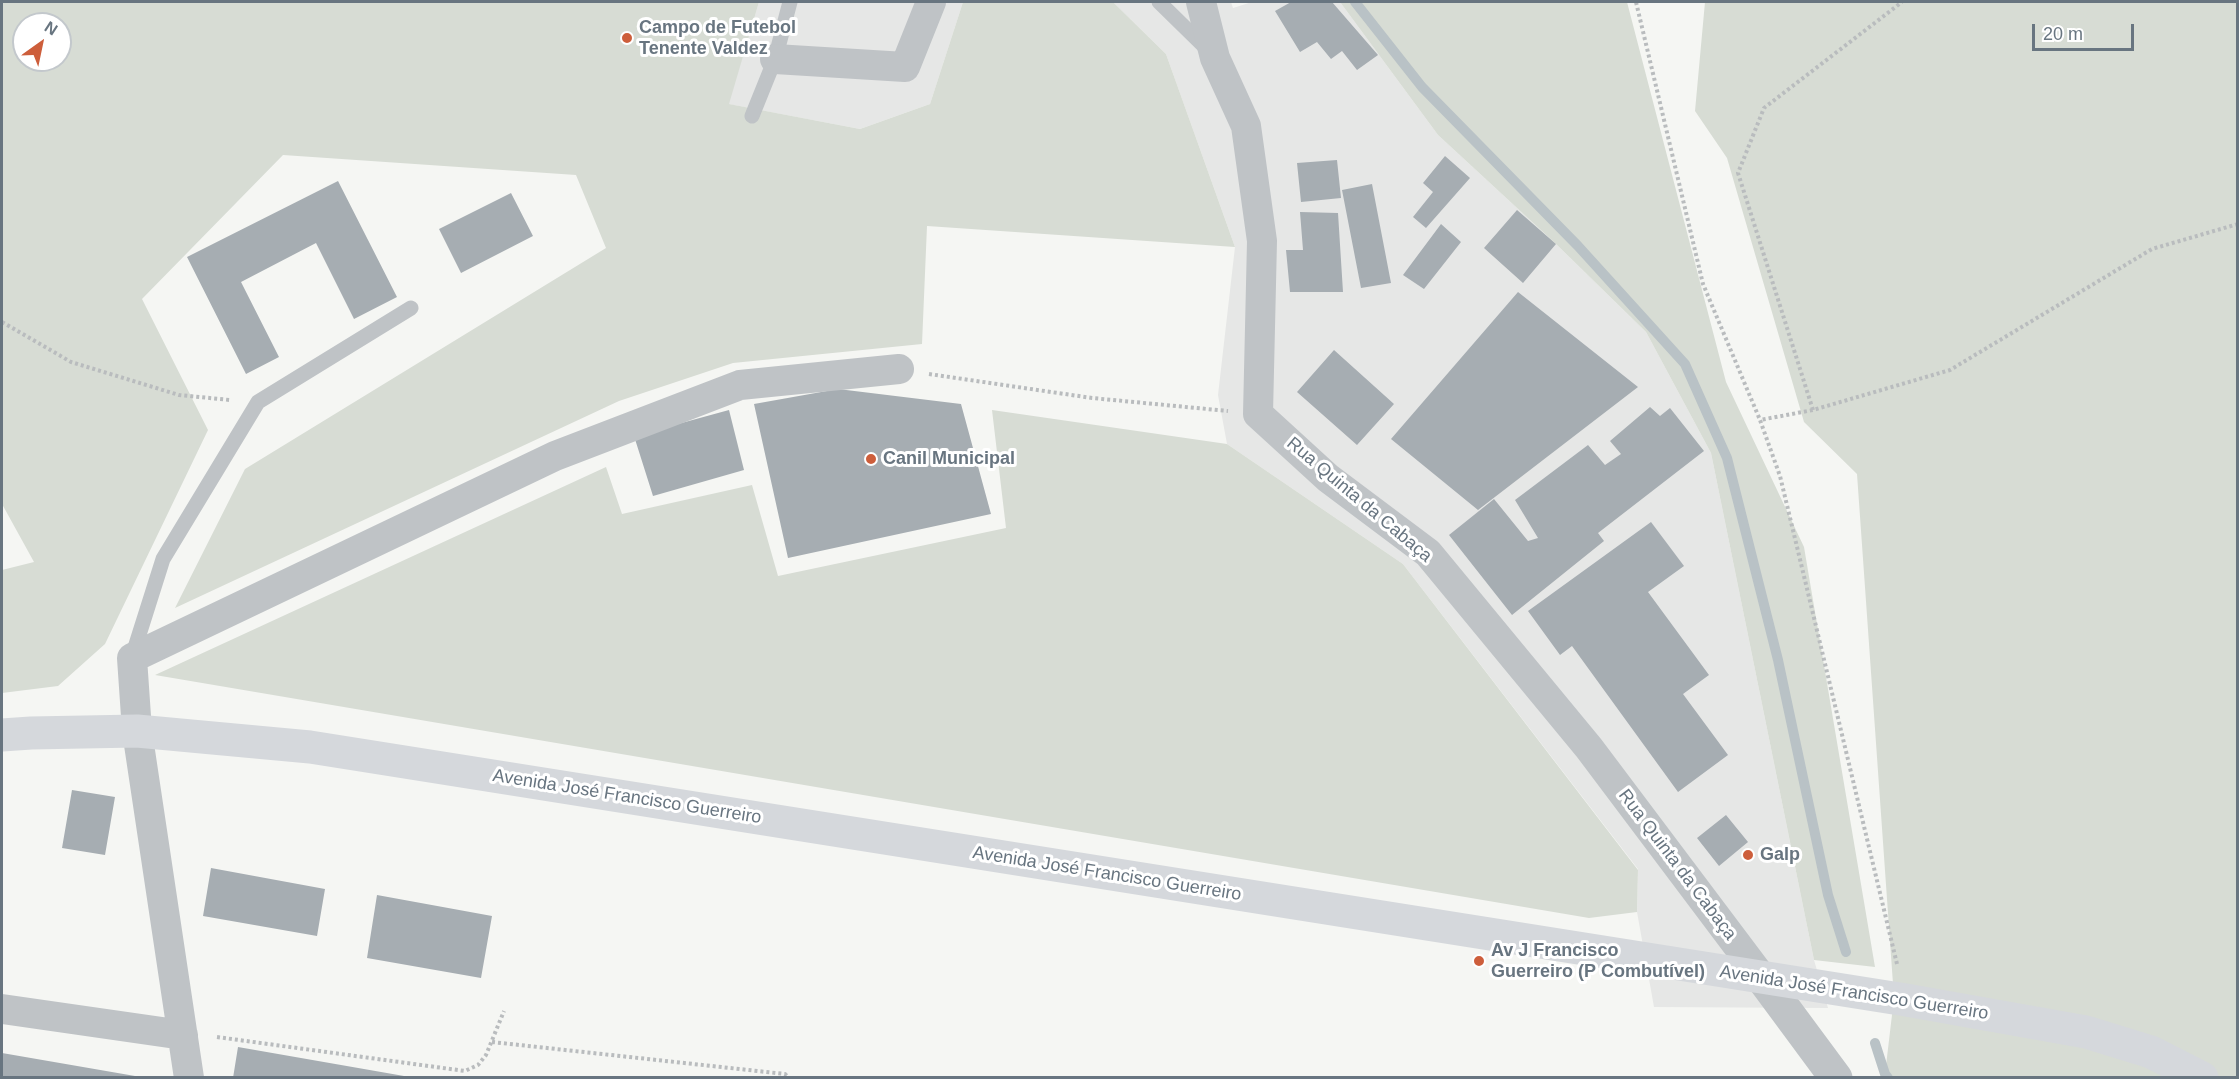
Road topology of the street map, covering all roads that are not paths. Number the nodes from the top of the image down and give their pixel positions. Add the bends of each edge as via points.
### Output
1 (790, 2) edge
2 (931, 2) edge
3 (1159, 2) edge
4 (1200, 2) edge
5 (1215, 58) junction
6 (775, 59) junction
7 (752, 116) dead end
8 (411, 308) dead end
9 (899, 369) road end
10 (132, 658) junction
11 (138, 731) junction
12 (2, 735) edge
13 (1762, 978) junction
14 (2, 1009) edge
15 (183, 1035) junction
16 (189, 1077) edge
17 (1836, 1077) edge
18 (2202, 1077) edge

1 - 6 lane
2 - 6 street via 905,67
3 - 5 lane
4 - 5 street
5 - 13 street, Rua Quinta da Cabaça via 1246,126 1262,241 1258,414 1328,478 1428,554 1589,748
6 - 7 lane
8 - 10 lane via 258,402 163,559
9 - 10 street via 729,389 555,456
10 - 11 street
11 - 12 main road, Avenida José Francisco Guerreiro
11 - 13 main road, Avenida José Francisco Guerreiro via 310,747
11 - 15 street
13 - 17 street
13 - 18 main road, Avenida José Francisco Guerreiro via 2086,1032 2151,1052
14 - 15 street
15 - 16 street

